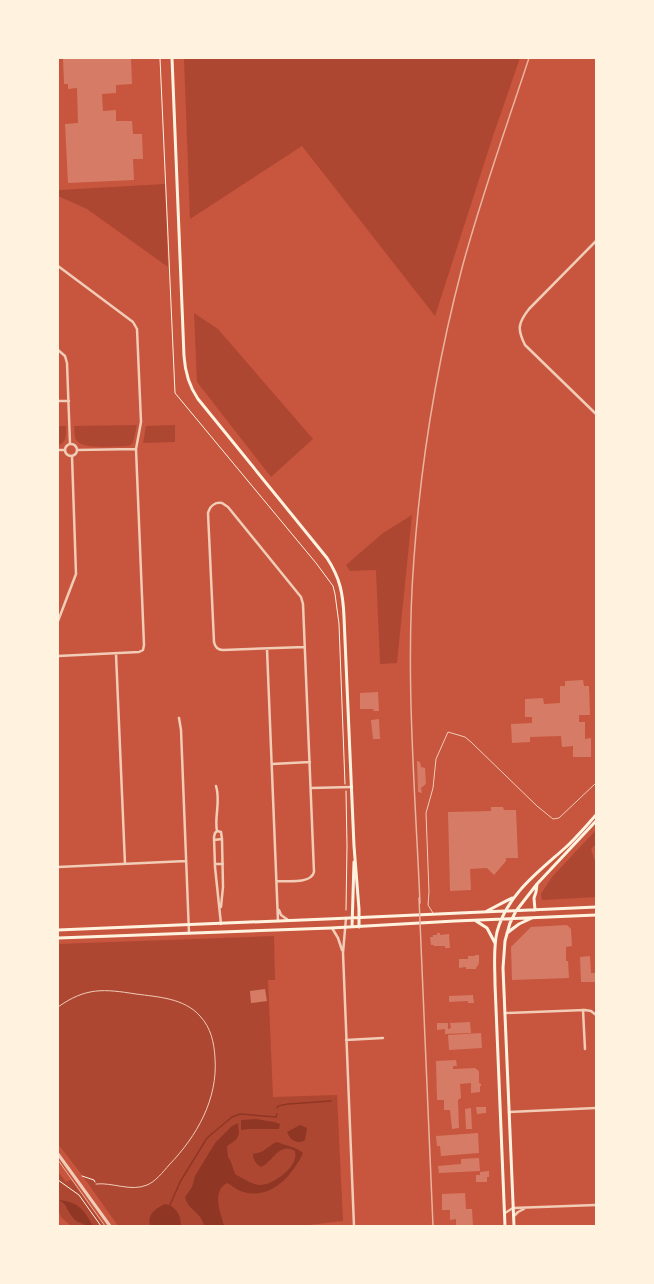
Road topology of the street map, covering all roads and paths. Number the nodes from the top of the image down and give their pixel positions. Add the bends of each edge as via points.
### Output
1 (160, 58) edge
2 (172, 58) edge
3 (596, 241) edge
4 (58, 266) edge
5 (58, 350) edge
6 (58, 401) edge
7 (69, 401) junction
8 (596, 414) edge
9 (70, 444) junction
10 (136, 449) junction
11 (58, 450) edge
12 (65, 450) junction
13 (77, 450) junction
14 (72, 456) junction
15 (58, 621) edge
16 (305, 647) junction
17 (268, 649) junction
18 (116, 654) junction
19 (58, 656) edge
20 (179, 718) dead end
21 (310, 762) junction
22 (272, 764) junction
23 (596, 783) edge
24 (216, 786) dead end
25 (346, 787) junction
26 (352, 787) junction
27 (311, 788) junction
28 (596, 814) edge
29 (596, 821) edge
30 (217, 831) junction
31 (222, 839) junction
32 (214, 840) junction
33 (354, 846) junction
34 (186, 861) junction
35 (125, 864) junction
36 (215, 864) junction
37 (223, 864) junction
38 (58, 867) edge
39 (277, 882) junction
40 (537, 884) junction
41 (514, 897) junction
42 (278, 907) junction
43 (596, 907) edge
44 (346, 910) dead end
45 (535, 910) junction
46 (505, 911) junction
47 (516, 911) junction
48 (484, 912) junction
49 (221, 913) junction
50 (434, 915) junction
51 (596, 915) edge
52 (352, 917) junction
53 (359, 917) junction
54 (346, 918) junction
55 (512, 918) junction
56 (534, 918) junction
57 (502, 919) junction
58 (288, 920) junction
59 (475, 920) junction
60 (278, 921) junction
61 (221, 924) junction
62 (189, 925) junction
63 (346, 927) junction
64 (352, 927) junction
65 (359, 927) junction
66 (332, 928) junction
67 (58, 930) edge
68 (189, 933) junction
69 (507, 933) junction
70 (58, 938) edge
71 (495, 943) junction
72 (343, 953) junction
73 (58, 1007) edge
74 (583, 1010) junction
75 (505, 1013) junction
76 (496, 1014) junction
77 (596, 1015) edge
78 (383, 1038) dead end
79 (346, 1040) junction
80 (585, 1049) dead end
81 (499, 1087) junction
82 (508, 1087) junction
83 (596, 1108) edge
84 (509, 1112) junction
85 (58, 1154) edge
86 (82, 1176) dead end
87 (58, 1180) edge
88 (96, 1184) joint
89 (596, 1205) edge
90 (513, 1208) junction
91 (526, 1208) junction
92 (505, 1213) junction
93 (514, 1216) junction
94 (101, 1226) edge
95 (110, 1226) edge
96 (354, 1226) edge
97 (505, 1226) edge
98 (514, 1226) edge

1 - 25 path via 175,393 333,586 339,624
2 - 26 main road via 186,370 198,398 314,540 338,577 343,601
3 - 8 street via 529,309 522,318 519,330 525,344
4 - 10 street via 133,322 136,327 140,418
5 - 7 street via 67,360
6 - 7 street
7 - 9 street
9 - 12 street
9 - 13 street
10 - 13 street
10 - 18 street via 144,643 143,650 138,652
11 - 12 street
12 - 14 street
13 - 14 street
14 - 15 street via 76,574
16 - 17 street
16 - 17 street via 304,604 301,597 228,507 222,503 216,504 208,513 214,644 222,650
16 - 21 street
17 - 22 street
18 - 19 street
18 - 35 street
20 - 34 street
21 - 22 street
21 - 27 street
22 - 39 street
23 - 50 lane via 560,818 552,818 465,737 448,732 436,759 433,788 426,813 428,904
24 - 30 street
25 - 26 street
25 - 27 street
25 - 44 path
26 - 33 main road
27 - 39 street via 314,873 312,878 307,880
28 - 41 main road
29 - 40 main road
30 - 31 street via 221,832
30 - 32 street
31 - 32 street
31 - 37 street
32 - 36 street
33 - 52 main road
33 - 53 main road
34 - 35 street
34 - 62 street
35 - 38 street
36 - 37 street
36 - 49 street
37 - 49 street
39 - 42 street
40 - 45 main road
40 - 47 main road
41 - 46 main road
41 - 48 main road
42 - 58 street via 281,915
42 - 60 street
43 - 45 main road
45 - 47 main road
46 - 47 main road
46 - 48 main road
46 - 57 main road
47 - 55 main road
48 - 50 main road
49 - 61 street
50 - 53 main road
51 - 56 main road
52 - 53 main road
52 - 54 main road
52 - 64 main road
53 - 65 main road
54 - 58 main road
54 - 63 street
55 - 56 main road
55 - 57 main road
55 - 69 main road
56 - 69 main road via 519,924
57 - 59 main road
57 - 71 main road
58 - 60 main road
59 - 65 main road
59 - 71 main road via 487,928
60 - 61 main road
61 - 62 main road
62 - 67 main road
62 - 68 street
63 - 64 main road
63 - 66 main road
63 - 72 street
64 - 65 main road
66 - 68 main road
66 - 72 street
68 - 70 main road
69 - 75 main road via 503,968
71 - 76 main road
72 - 79 street
73 - 88 lane via 74,997 96,990 162,997 197,1013 208,1027 213,1039 216,1066 214,1091 202,1119 186,1146 148,1185 132,1187
74 - 75 street
74 - 77 street
74 - 80 street
75 - 76 main road
75 - 82 main road
76 - 81 main road
78 - 79 street
79 - 96 street
81 - 82 main road
81 - 92 main road
82 - 84 main road
83 - 84 street
84 - 90 main road
85 - 95 street
86 - 88 path via 94,1180
87 - 94 path via 78,1194
89 - 91 street
90 - 91 street
90 - 92 street
90 - 93 main road
91 - 93 street
92 - 97 main road
93 - 98 main road

